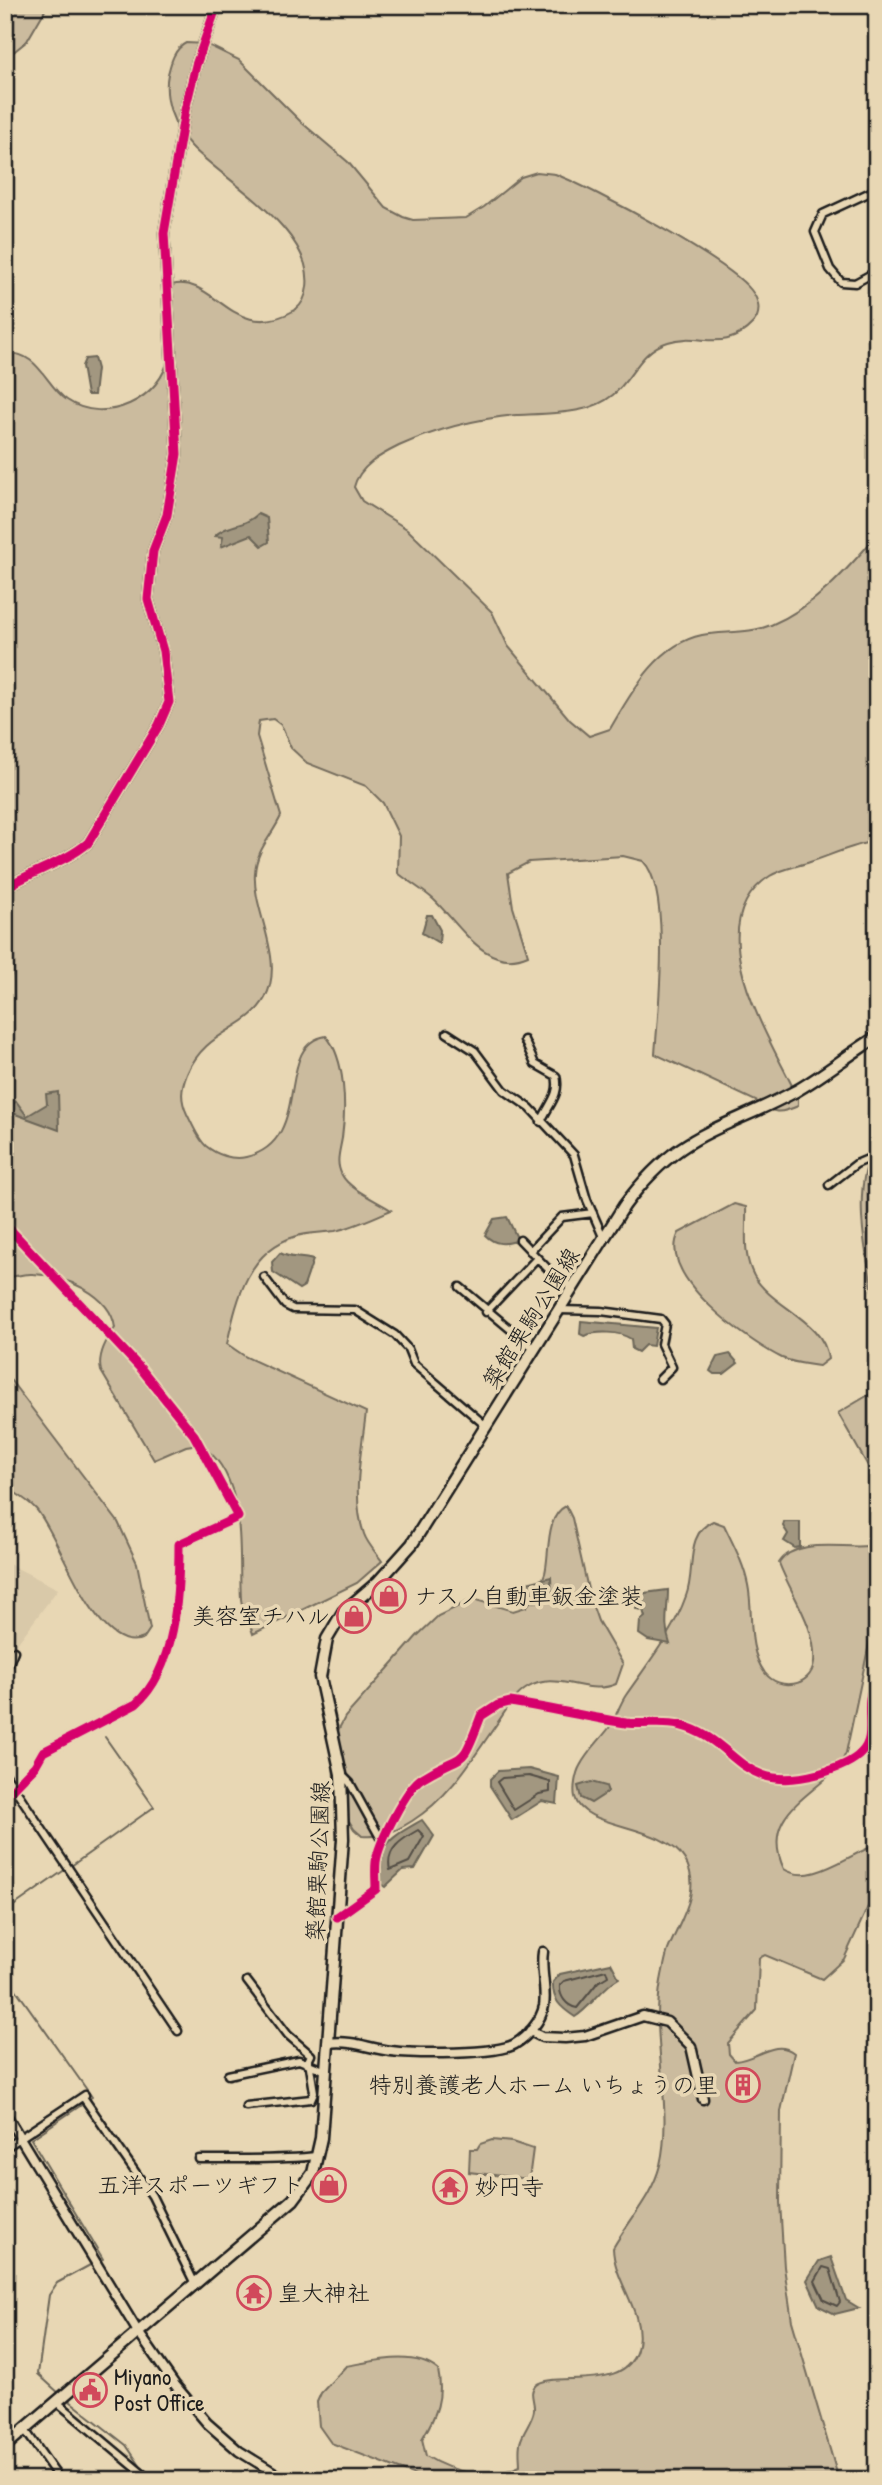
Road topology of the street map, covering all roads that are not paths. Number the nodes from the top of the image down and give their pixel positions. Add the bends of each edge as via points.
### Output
1 (216, 5) edge
2 (877, 189) edge
3 (877, 271) edge
4 (5, 888) edge
5 (447, 1033) dead end
6 (877, 1037) edge
7 (524, 1040) dead end
8 (541, 1122) junction
9 (877, 1155) edge
10 (829, 1185) dead end
11 (593, 1213) junction
12 (5, 1224) edge
13 (604, 1239) junction
14 (520, 1240) dead end
15 (530, 1251) junction
16 (537, 1258) junction
17 (264, 1277) dead end
18 (460, 1287) dead end
19 (573, 1288) junction
20 (559, 1310) junction
21 (486, 1312) junction
22 (534, 1349) junction
23 (660, 1379) dead end
24 (486, 1426) junction
25 (14, 1651) dead end
26 (5, 1673) edge
27 (877, 1678) edge
28 (867, 1747) junction
29 (877, 1757) edge
30 (5, 1774) edge
31 (341, 1774) junction
32 (14, 1788) junction
33 (5, 1797) edge
34 (382, 1841) junction
35 (337, 1917) junction
36 (543, 1952) dead end
37 (247, 1982) dead end
38 (178, 2031) dead end
39 (530, 2031) junction
40 (328, 2043) junction
41 (309, 2065) junction
42 (326, 2071) junction
43 (228, 2076) dead end
44 (703, 2099) dead end
45 (246, 2106) dead end
46 (5, 2113) edge
47 (20, 2137) junction
48 (5, 2148) edge
49 (318, 2156) junction
50 (199, 2159) dead end
51 (194, 2282) junction
52 (138, 2332) junction
53 (62, 2399) junction
54 (25, 2430) junction
55 (5, 2446) edge
56 (60, 2480) edge
57 (150, 2480) edge
58 (286, 2480) edge

1 - 4 street via 185,110 164,233 177,454 167,515 153,551 148,599 163,651 169,702 88,843 74,855 30,872
2 - 3 street via 823,214 815,232 830,269 841,282 855,283
5 - 8 street via 475,1051 504,1090
6 - 13 main road, 築館栗駒公園線 via 799,1089 722,1123 669,1155 642,1182
7 - 8 street via 535,1064 556,1076 558,1083
8 - 11 street via 574,1155
9 - 10 street
11 - 13 street
11 - 15 street via 562,1217
12 - 32 street via 142,1370 194,1435 237,1517 178,1544 179,1575 167,1646 147,1694 43,1752
13 - 19 main road, 築館栗駒公園線
14 - 15 street
15 - 16 street
16 - 19 street
16 - 21 street
17 - 24 street via 293,1309 355,1310 395,1335 414,1364
18 - 21 street
19 - 20 main road, 築館栗駒公園線
20 - 22 main road, 築館栗駒公園線
20 - 23 street via 661,1318 665,1324 662,1344 672,1367
21 - 22 street
22 - 24 main road, 築館栗駒公園線
24 - 31 main road, 築館栗駒公園線 via 412,1544 342,1612 327,1639 320,1677
25 - 26 street
27 - 28 street via 869,1691 871,1734
28 - 29 street
28 - 34 street via 848,1763 791,1781 752,1771 695,1730 676,1724 629,1723 510,1702 481,1716 464,1758 415,1783
30 - 32 street
31 - 34 street
31 - 35 main road, 築館栗駒公園線 via 343,1839
32 - 33 street
32 - 38 street
34 - 35 street via 376,1889
35 - 40 main road, 築館栗駒公園線
36 - 39 street via 544,2004
37 - 41 street via 288,2035 312,2055
39 - 40 street via 514,2045 492,2050 410,2053 349,2041
39 - 44 street via 542,2038 565,2038 585,2036 643,2016 667,2022 691,2046
40 - 42 main road, 築館栗駒公園線
41 - 42 street
41 - 43 street via 299,2060
41 - 45 street via 311,2099
42 - 49 main road, 築館栗駒公園線
46 - 47 street
47 - 48 street
47 - 51 street via 84,2096 152,2196
47 - 52 street
49 - 50 street
49 - 51 main road, 築館栗駒公園線 via 306,2185 293,2200
51 - 52 main road, 築館栗駒公園線
52 - 53 main road, 築館栗駒公園線
52 - 58 street via 208,2423 239,2451
53 - 54 main road, 築館栗駒公園線
53 - 57 street
54 - 55 main road, 築館栗駒公園線
54 - 56 street

